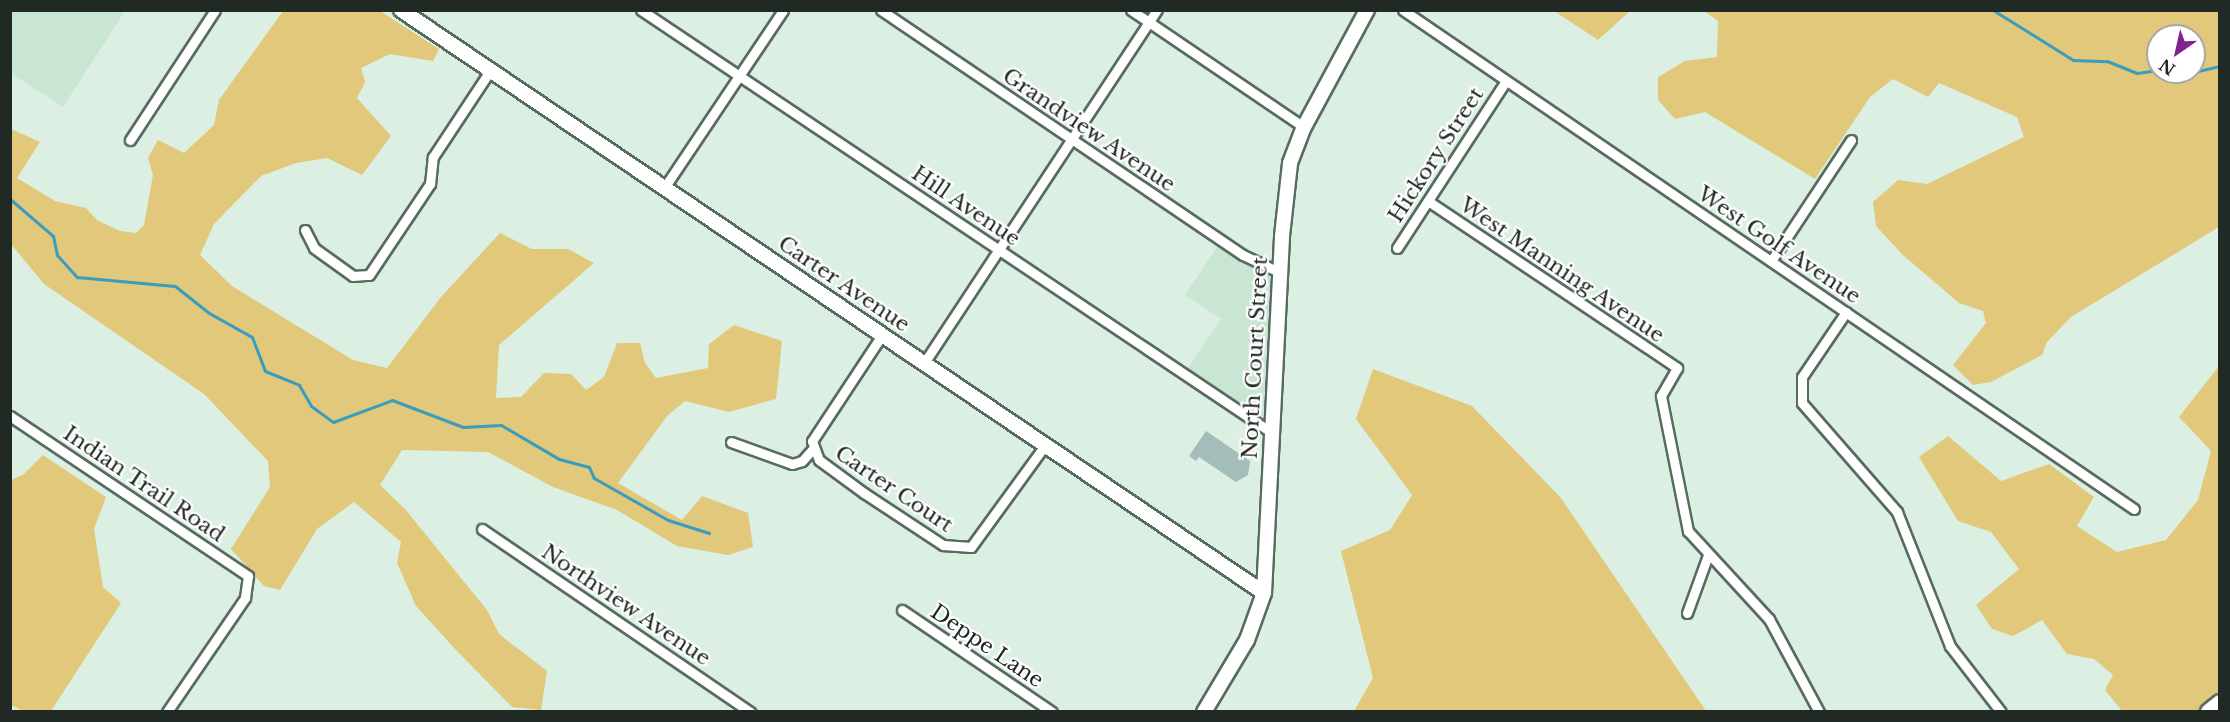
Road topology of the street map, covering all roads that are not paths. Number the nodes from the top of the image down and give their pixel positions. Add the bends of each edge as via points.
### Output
1 (214, 10) edge
2 (401, 10) edge
3 (641, 10) edge
4 (783, 10) edge
5 (881, 10) edge
6 (1131, 10) edge
7 (1156, 10) edge
8 (1367, 10) edge
9 (1403, 10) edge
10 (1149, 22) junction
11 (490, 71) junction
12 (739, 76) junction
13 (1506, 81) junction
14 (1304, 127) junction
15 (1071, 139) junction
16 (130, 140) dead end
17 (1851, 140) dead end
18 (664, 188) junction
19 (1428, 201) junction
20 (305, 230) dead end
21 (1397, 248) dead end
22 (998, 250) junction
23 (1771, 261) junction
24 (1281, 273) junction
25 (1846, 312) junction
26 (882, 335) junction
27 (924, 363) junction
28 (10, 416) edge
29 (1271, 432) junction
30 (730, 442) dead end
31 (1045, 445) junction
32 (812, 450) junction
33 (2134, 508) dead end
34 (482, 529) dead end
35 (1708, 555) junction
36 (1263, 593) junction
37 (902, 610) dead end
38 (1687, 614) dead end
39 (2220, 703) edge
40 (167, 711) edge
41 (750, 711) edge
42 (1052, 711) edge
43 (1204, 711) edge
44 (1819, 711) edge
45 (2001, 711) edge
46 (2209, 711) edge

1 - 16 street
2 - 11 street, Carter Avenue
3 - 12 street, Hill Avenue
4 - 12 street
5 - 15 street, Grandview Avenue
6 - 10 street
7 - 10 street
8 - 14 street, North Court Street
9 - 13 street, West Golf Avenue
10 - 14 street
10 - 15 street
11 - 18 street, Carter Avenue
11 - 20 street via 433,157 430,184 369,275 353,276 314,248
12 - 18 street
12 - 22 street, Hill Avenue
13 - 19 street, Hickory Street
13 - 23 street, West Golf Avenue
14 - 24 street, North Court Street via 1287,181
15 - 22 street
15 - 24 street, Grandview Avenue via 1243,255
17 - 23 street
18 - 26 street, Carter Avenue
19 - 21 street, Hickory Street
19 - 35 street, West Manning Avenue via 1677,368 1661,396 1688,531
22 - 27 street
22 - 29 street, Hill Avenue
23 - 25 street, West Golf Avenue
24 - 29 street, North Court Street
25 - 33 street, West Golf Avenue
25 - 45 street via 1802,377 1802,402 1897,512 1950,646
26 - 27 street, Carter Avenue
26 - 32 street, Carter Court via 812,441
27 - 31 street, Carter Avenue
28 - 40 street, Indian Trail Road via 248,576 249,587
29 - 36 street, North Court Street
30 - 32 street via 792,464 802,461
31 - 32 street, Carter Court via 979,540 958,550 943,545 864,493
31 - 36 street, Carter Avenue
34 - 41 street, Northview Avenue
35 - 38 street
35 - 44 street via 1769,620
36 - 43 street, North Court Street via 1247,640
37 - 42 street, Deppe Lane
39 - 46 highway

